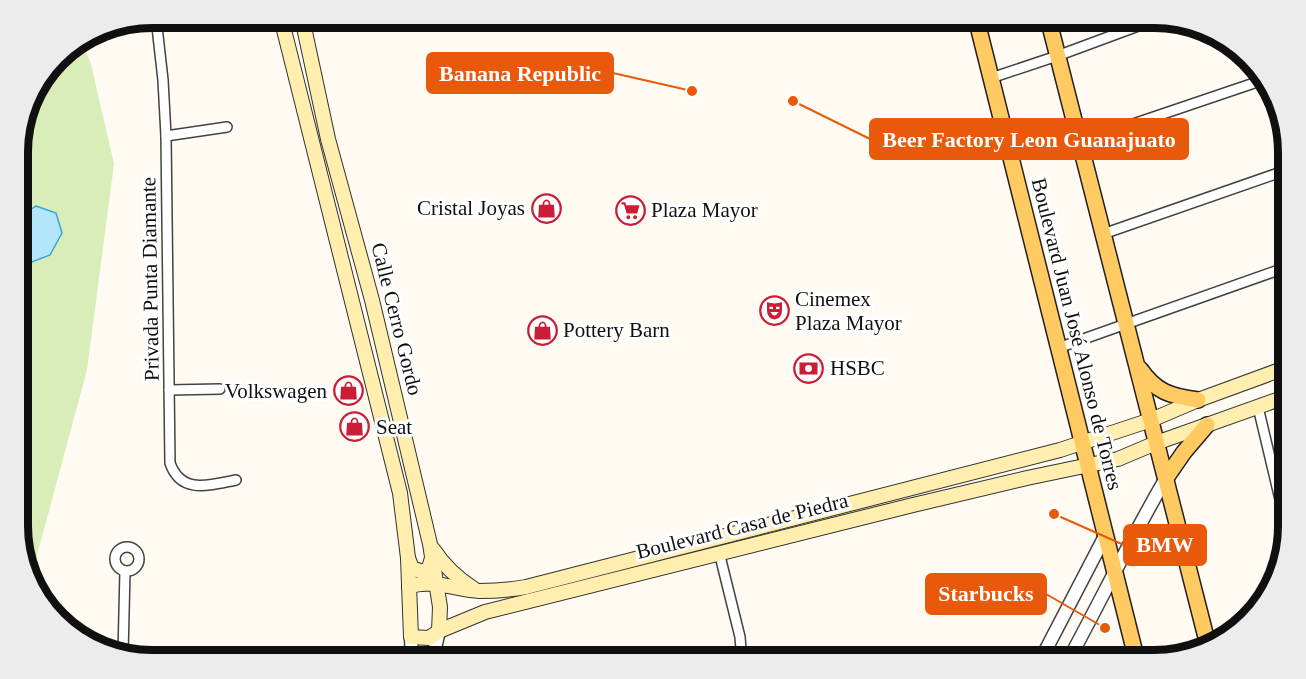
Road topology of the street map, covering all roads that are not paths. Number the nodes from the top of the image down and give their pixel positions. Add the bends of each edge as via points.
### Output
1 (979, 28) edge
2 (1051, 28) edge
3 (1133, 28) edge
4 (157, 29) edge
5 (285, 29) edge
6 (304, 29) edge
7 (1058, 56) junction
8 (991, 78) junction
9 (1256, 83) edge
10 (227, 127) dead end
11 (166, 136) junction
12 (1080, 142) junction
13 (1278, 173) edge
14 (1103, 234) junction
15 (1278, 270) edge
16 (1126, 325) junction
17 (1058, 348) junction
18 (1135, 361) junction
19 (1278, 371) edge
20 (220, 389) dead end
21 (169, 390) junction
22 (1214, 394) junction
23 (1198, 399) junction
24 (1278, 400) edge
25 (1258, 407) junction
26 (1151, 420) junction
27 (1214, 423) junction
28 (1082, 443) junction
29 (1156, 443) junction
30 (1088, 466) junction
31 (1166, 478) junction
32 (236, 480) dead end
33 (1278, 491) edge
34 (843, 506) junction
35 (846, 521) junction
36 (1106, 536) junction
37 (431, 551) junction
38 (719, 552) junction
39 (408, 558) junction
40 (125, 571) dead end
41 (1115, 574) junction
42 (436, 585) junction
43 (409, 587) junction
44 (476, 591) junction
45 (439, 631) junction
46 (411, 637) junction
47 (1206, 639) edge
48 (123, 646) edge
49 (412, 650) edge
50 (435, 650) edge
51 (741, 650) edge
52 (1046, 650) edge
53 (1074, 650) edge
54 (1135, 650) edge

1 - 8 main road, Boulevard Juan José Alonso de Torres
2 - 7 main road
3 - 7 street
4 - 11 street, Privada Punta Diamante
5 - 39 main road, Calle Cerro Gordo via 400,493
6 - 37 main road, Calle Cerro Gordo
7 - 8 street
7 - 12 main road
8 - 17 main road, Boulevard Juan José Alonso de Torres
9 - 12 street
10 - 11 street
11 - 21 street, Privada Punta Diamante
12 - 14 main road
13 - 14 street
14 - 16 main road
15 - 16 street
16 - 17 street
16 - 18 main road
17 - 28 main road, Boulevard Juan José Alonso de Torres
18 - 23 main road via 1158,388 1170,395
18 - 26 main road
19 - 22 main road, Boulevard Casa de Piedra
20 - 21 street
21 - 32 street, Privada Punta Diamante via 169,450 174,473 193,485
22 - 23 main road, Boulevard Casa de Piedra
22 - 27 main road
23 - 26 main road, Boulevard Casa de Piedra
24 - 25 main road, Boulevard Casa de Piedra
25 - 27 main road, Boulevard Casa de Piedra
25 - 33 street
26 - 28 main road, Boulevard Casa de Piedra
26 - 29 main road
27 - 29 main road, Boulevard Casa de Piedra
27 - 31 main road via 1184,452
28 - 30 main road, Boulevard Juan José Alonso de Torres
28 - 34 main road, Boulevard Casa de Piedra
29 - 30 main road, Boulevard Casa de Piedra
29 - 31 main road
30 - 35 main road, Boulevard Casa de Piedra
30 - 36 main road, Boulevard Juan José Alonso de Torres
31 - 41 street
31 - 47 main road
34 - 35 main road
34 - 44 main road, Boulevard Casa de Piedra via 526,586
35 - 38 main road, Boulevard Casa de Piedra
36 - 41 main road, Boulevard Juan José Alonso de Torres
36 - 52 street
37 - 39 main road via 429,568 423,572 412,568
37 - 42 main road, Calle Cerro Gordo
37 - 44 main road
38 - 45 main road, Boulevard Casa de Piedra via 485,612
38 - 51 street
39 - 43 main road, Calle Cerro Gordo
40 - 48 street
41 - 53 street
41 - 54 main road, Boulevard Juan José Alonso de Torres
42 - 43 main road, Boulevard Casa de Piedra via 422,583
42 - 44 main road, Boulevard Casa de Piedra
42 - 45 main road, Calle Cerro Gordo
43 - 46 main road, Calle Cerro Gordo
45 - 46 main road, Boulevard Casa de Piedra via 425,639
45 - 50 street
46 - 49 street

